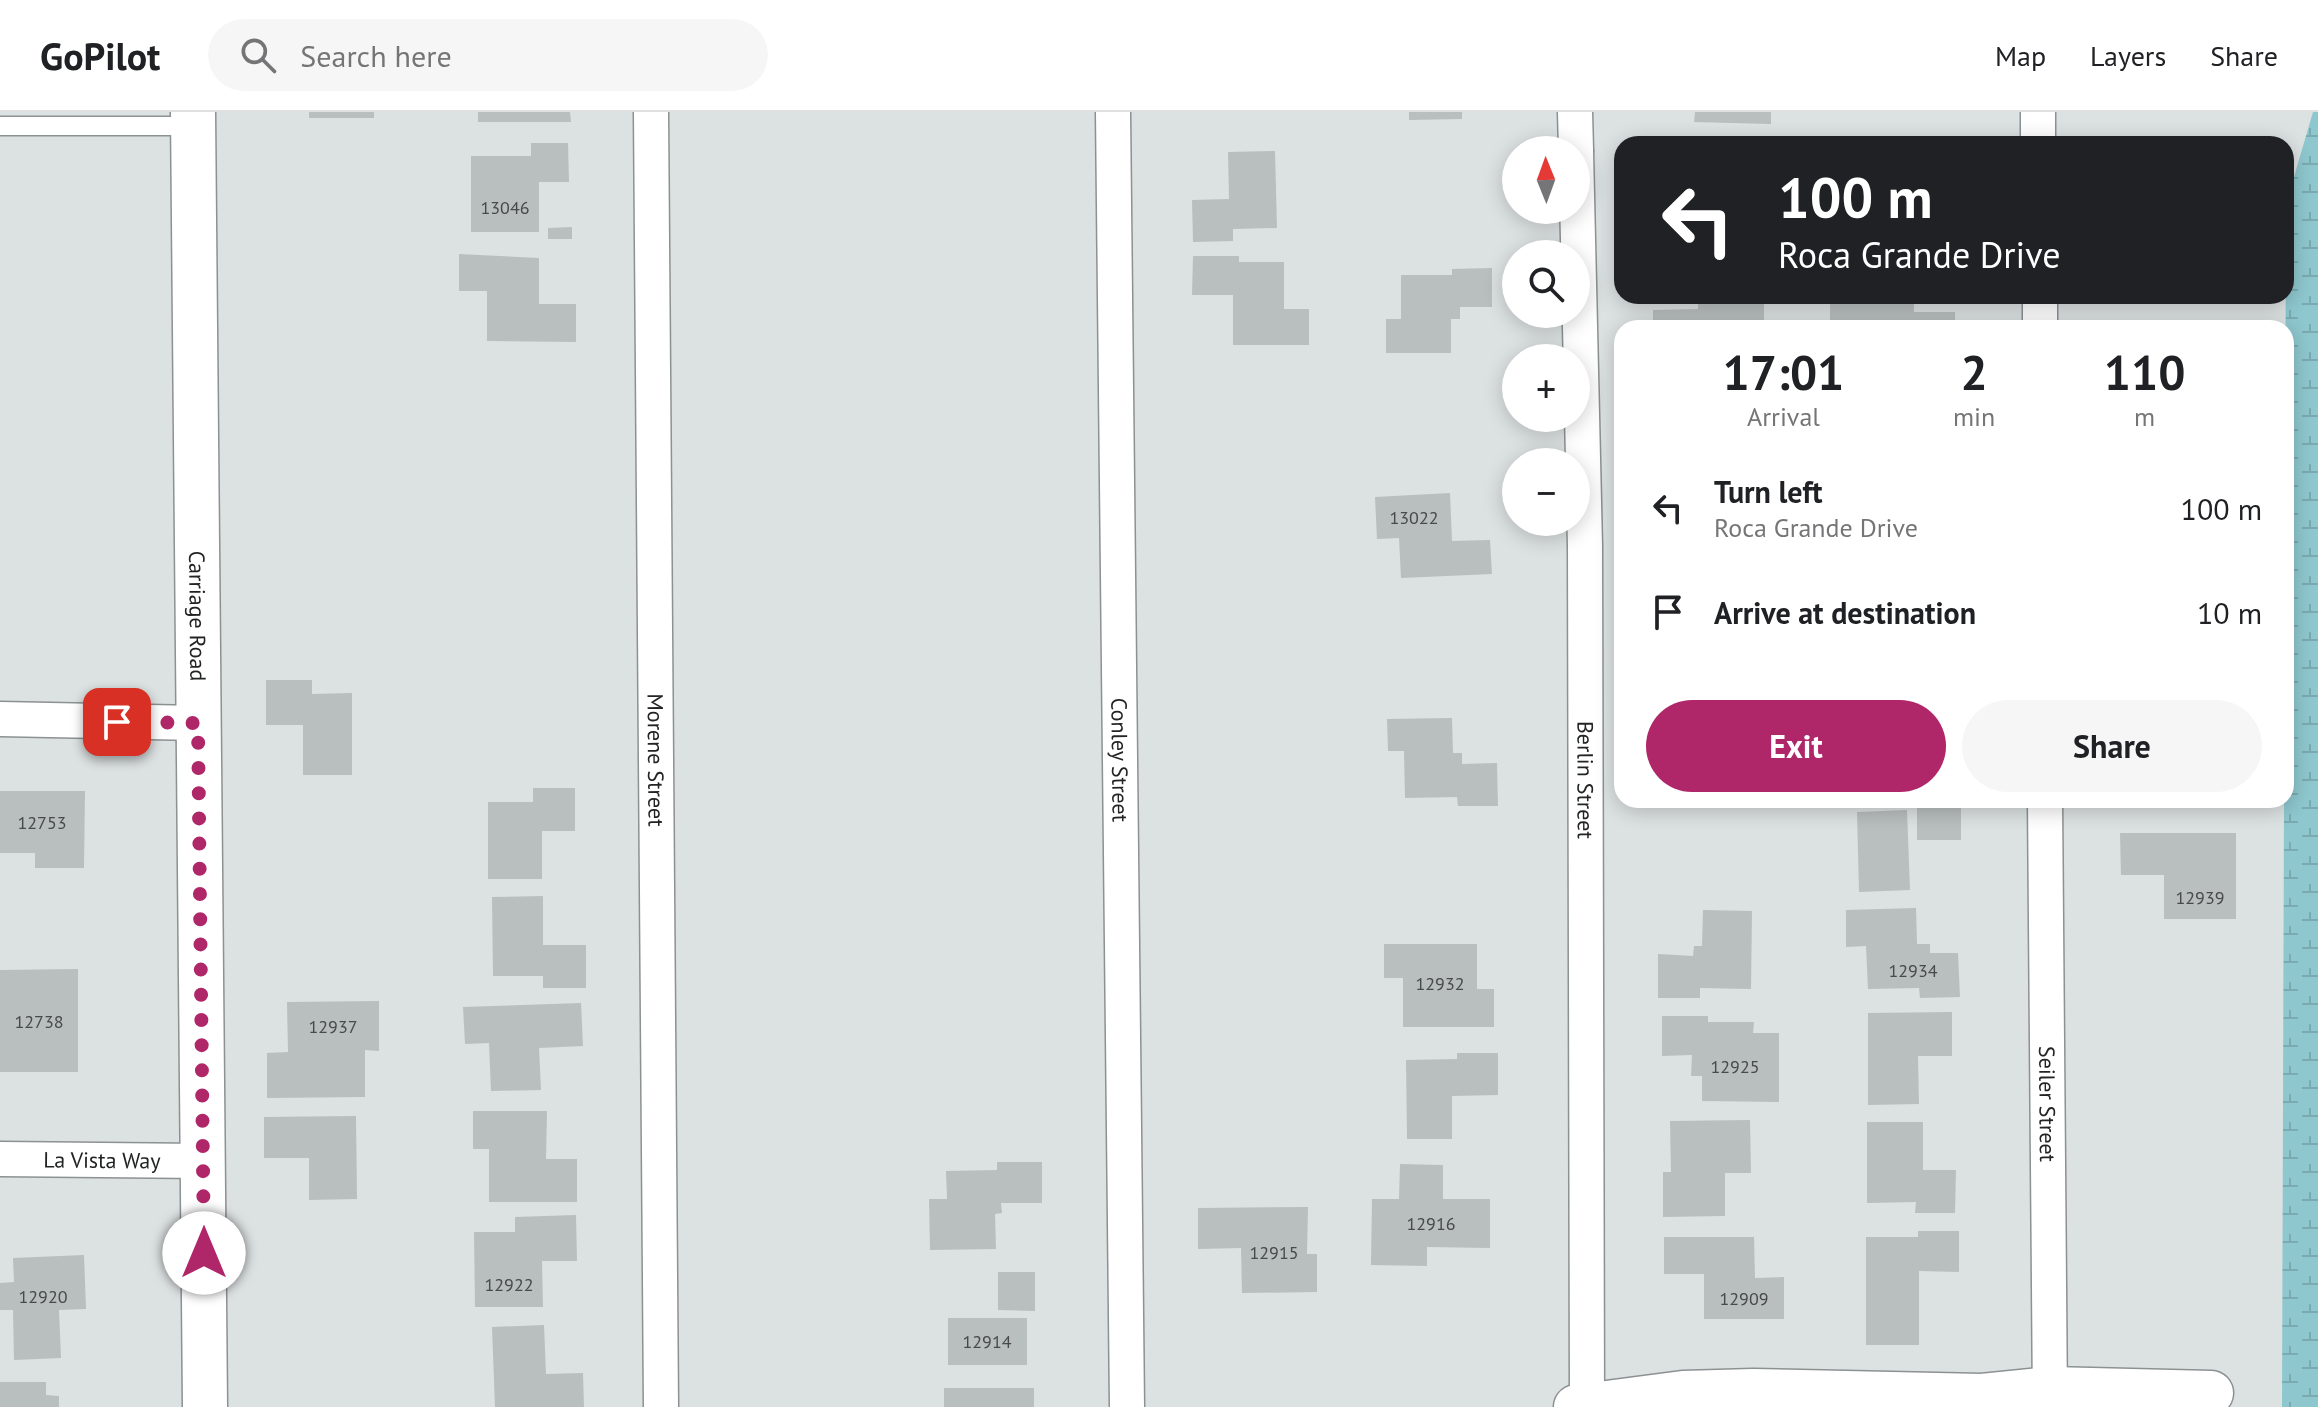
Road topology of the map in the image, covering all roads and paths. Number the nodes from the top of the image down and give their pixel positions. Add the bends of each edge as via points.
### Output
1 (651, 112) edge
2 (1113, 112) edge
3 (1575, 112) edge
4 (2038, 112) edge
5 (194, 119) edge
6 (0, 126) edge
7 (1576, 136) edge
8 (2038, 136) edge
9 (1578, 224) edge
10 (0, 719) edge
11 (198, 723) junction
12 (2045, 808) edge
13 (0, 1159) edge
14 (203, 1161) junction
15 (2050, 1398) edge
16 (2194, 1400) edge
17 (205, 1407) edge
18 (661, 1407) edge
19 (1127, 1407) edge
20 (1583, 1407) edge

1 - 18 street, Morene Street
2 - 19 street, Conley Street
3 - 7 street, Berlin Street
4 - 8 street
5 - 6 lane
5 - 11 street, Carriage Road
9 - 20 street, Berlin Street via 1585,546
10 - 11 street
11 - 14 street, Carriage Road
12 - 15 street, Seiler Street
13 - 14 street, La Vista Way
14 - 17 street, Carriage Road
15 - 16 street
15 - 20 street via 1753,1391 1683,1393

